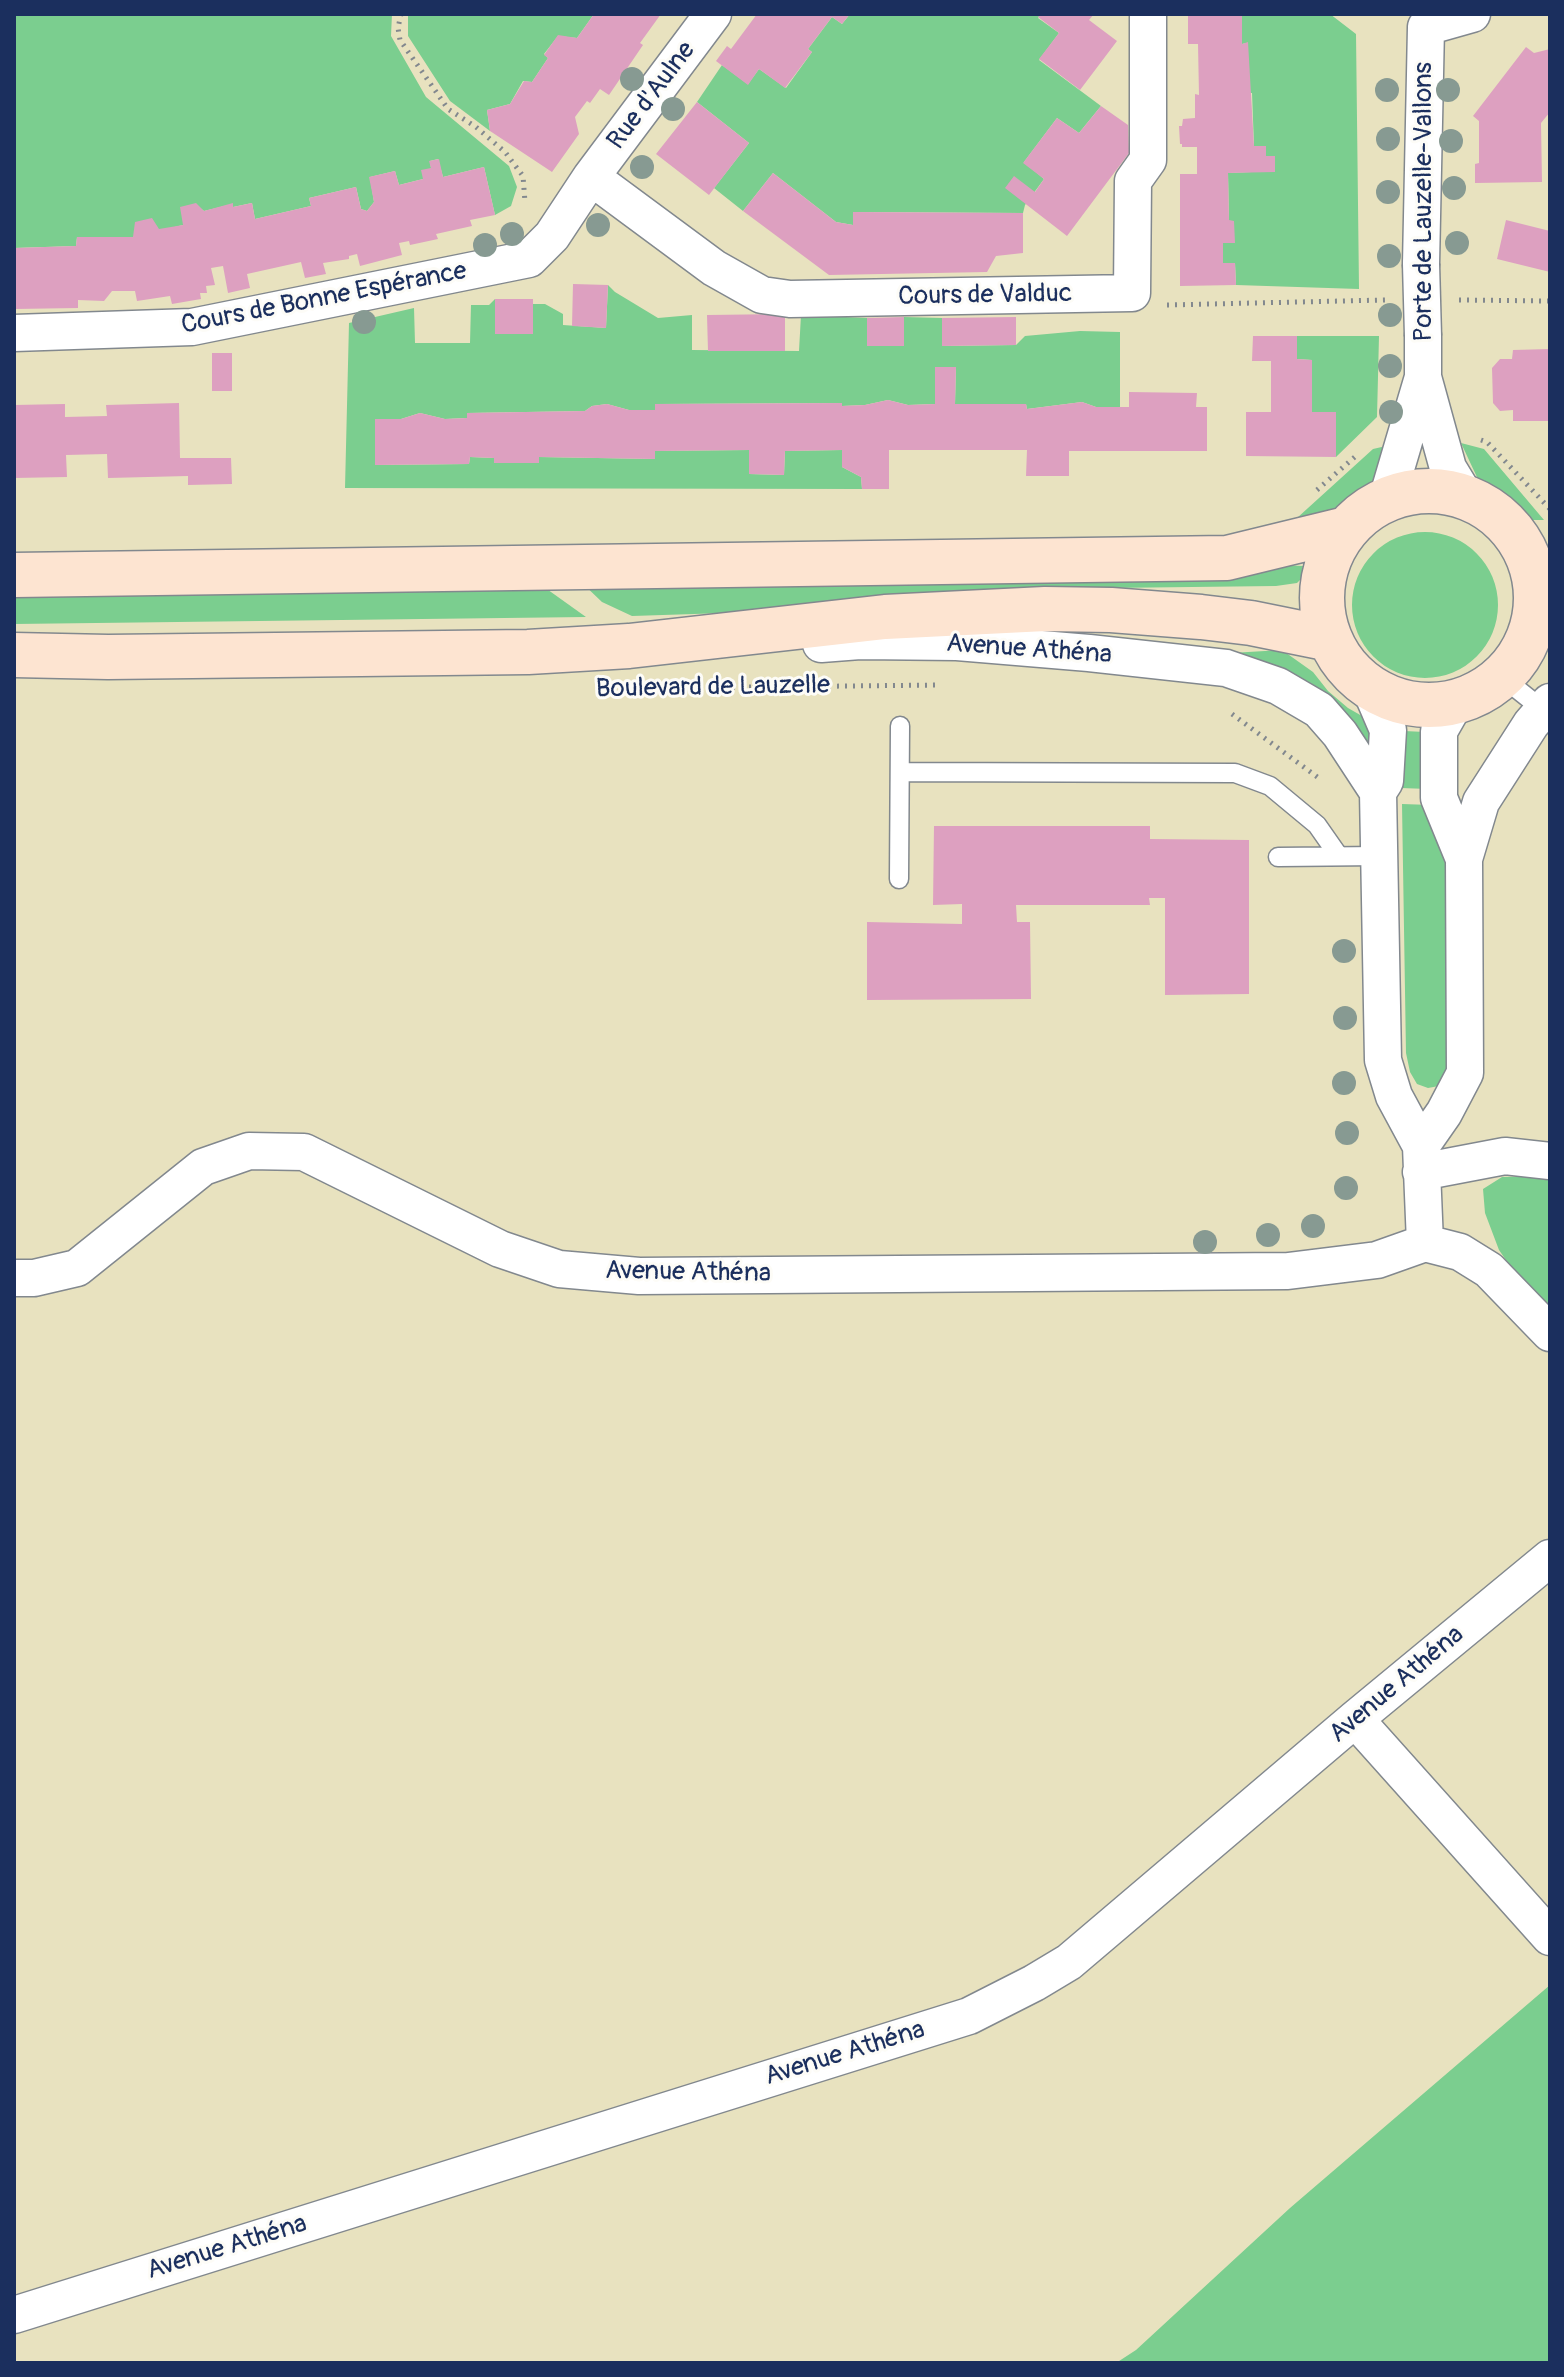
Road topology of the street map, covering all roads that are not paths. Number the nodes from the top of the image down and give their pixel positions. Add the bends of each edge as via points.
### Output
1 (713, 14) edge
2 (1148, 14) edge
3 (1472, 14) edge
4 (1417, 20) edge
5 (591, 177) junction
6 (14, 333) edge
7 (1423, 377) junction
8 (1465, 496) junction
9 (1387, 499) junction
10 (1538, 527) edge
11 (1346, 529) junction
12 (14, 575) edge
13 (1540, 624) edge
14 (1330, 639) junction
15 (629, 646) junction
16 (14, 655) edge
17 (1502, 677) junction
18 (1370, 688) junction
19 (1455, 703) junction
20 (1547, 707) edge
21 (900, 726) dead end
22 (900, 772) junction
23 (1378, 792) junction
24 (1338, 855) junction
25 (1380, 856) junction
26 (1278, 857) dead end
27 (1464, 859) junction
28 (899, 879) dead end
29 (1421, 1159) junction
30 (1550, 1161) edge
31 (1425, 1243) junction
32 (14, 1278) edge
33 (1550, 1333) edge
34 (1550, 1558) edge
35 (1355, 1719) junction
36 (1550, 1937) edge
37 (14, 2315) edge

1 - 5 street, Rue d'Aulne
2 - 5 street, Cours de Valduc via 1148,160 1133,181 1132,293 790,299 762,295 714,268
3 - 4 street
4 - 7 street, Porte de Lauzelle-Vallons, bridge
5 - 6 street, Cours de Bonne Espérance via 552,236 529,259 192,327
7 - 8 street, Porte de Lauzelle-Vallons via 1448,468
7 - 9 street, Porte de Lauzelle-Vallons
8 - 9 main road via 1425,490
8 - 10 main road
9 - 11 main road
10 - 13 main road via 1534,572
11 - 12 main road via 1227,558
11 - 14 main road via 1323,582
13 - 17 main road
14 - 15 main road, Boulevard de Lauzelle via 1201,617 1045,609 885,617
14 - 18 main road via 1347,667
15 - 16 main road, Boulevard de Lauzelle via 528,652
15 - 23 street, Avenue Athéna via 693,657 860,641 957,642 1226,668 1278,686 1319,710
17 - 19 main road
17 - 20 lane
18 - 19 main road via 1397,700
18 - 23 street via 1388,730 1385,781
19 - 27 street via 1439,731 1439,798
20 - 27 street via 1481,802
21 - 22 lane
22 - 24 lane via 1235,773 1270,786 1317,825
22 - 28 lane
23 - 25 street
24 - 25 lane
24 - 26 lane
25 - 29 street via 1383,1060
27 - 29 street via 1465,1073
29 - 30 street via 1505,1156
29 - 31 street
31 - 32 street, Avenue Athéna via 1377,1260 1288,1271 639,1276 559,1269 500,1249 304,1152 249,1151 203,1167 77,1268
31 - 33 street via 1460,1252 1489,1270
34 - 35 street, Avenue Athéna
35 - 36 street
35 - 37 street, Avenue Athéna via 1069,1962 969,2016

